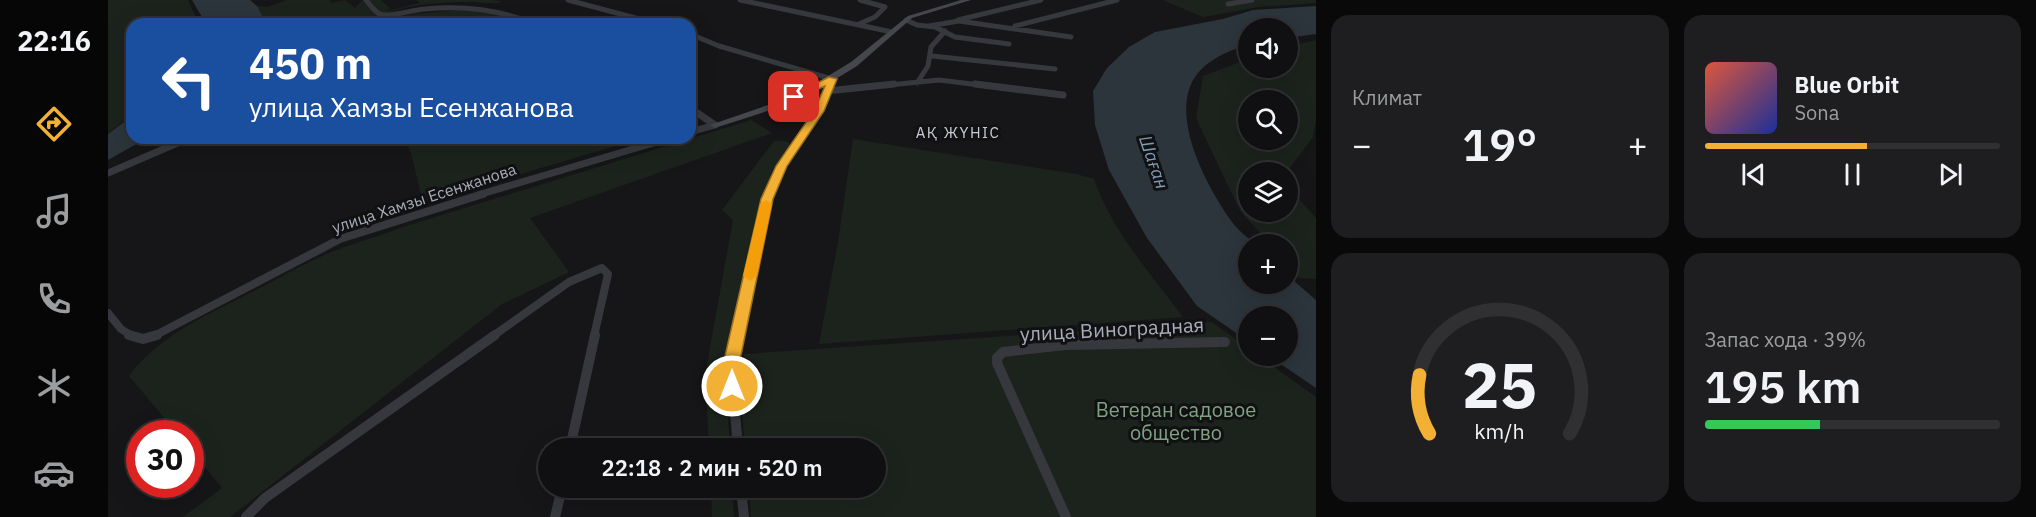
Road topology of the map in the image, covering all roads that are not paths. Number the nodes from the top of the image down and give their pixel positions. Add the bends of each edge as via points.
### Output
1 (366, 0) edge
2 (568, 0) edge
3 (740, 0) edge
4 (860, 0) edge
5 (968, 0) edge
6 (1041, 0) edge
7 (1117, 0) edge
8 (1252, 0) edge
9 (1228, 4) dead end
10 (523, 18) edge
11 (636, 18) edge
12 (906, 20) junction
13 (955, 21) junction
14 (859, 24) junction
15 (929, 26) junction
16 (1006, 27) junction
17 (945, 31) junction
18 (892, 32) junction
19 (696, 36) edge
20 (1071, 37) dead end
21 (1009, 44) dead end
22 (932, 56) junction
23 (1055, 69) dead end
24 (832, 79) junction
25 (917, 83) junction
26 (827, 90) junction
27 (1063, 95) dead end
28 (696, 112) edge
29 (715, 125) junction
30 (696, 130) edge
31 (175, 144) edge
32 (650, 144) edge
33 (108, 173) edge
34 (108, 313) edge
35 (1226, 342) dead end
36 (572, 438) edge
37 (737, 438) edge
38 (560, 498) edge
39 (742, 498) edge
40 (246, 517) edge
41 (555, 517) edge
42 (744, 517) edge
43 (1066, 517) edge

1 - 10 street via 382,15 432,5 485,4
2 - 11 street
3 - 14 street
4 - 14 street via 885,7
5 - 12 street
6 - 13 street
7 - 16 street
8 - 9 street
12 - 15 street
12 - 18 street
13 - 15 street
13 - 16 street
14 - 18 street
15 - 17 street
16 - 20 street
17 - 21 street via 955,37
17 - 22 street via 932,47
18 - 24 street
19 - 24 street
22 - 23 street
22 - 25 street via 924,78
24 - 26 street
24 - 29 street via 774,106
25 - 26 street
25 - 27 street via 939,80
26 - 37 street via 819,111 781,166 767,199 731,365
28 - 29 street
29 - 30 street
31 - 33 street
32 - 34 street, улица Хамзы Есенжанова via 340,239 151,338 139,340 129,336
35 - 43 street, улица Виноградная via 1065,345 1003,352 997,358
36 - 40 street via 608,274 603,268 572,282 470,352 265,498
38 - 41 street
39 - 42 street

